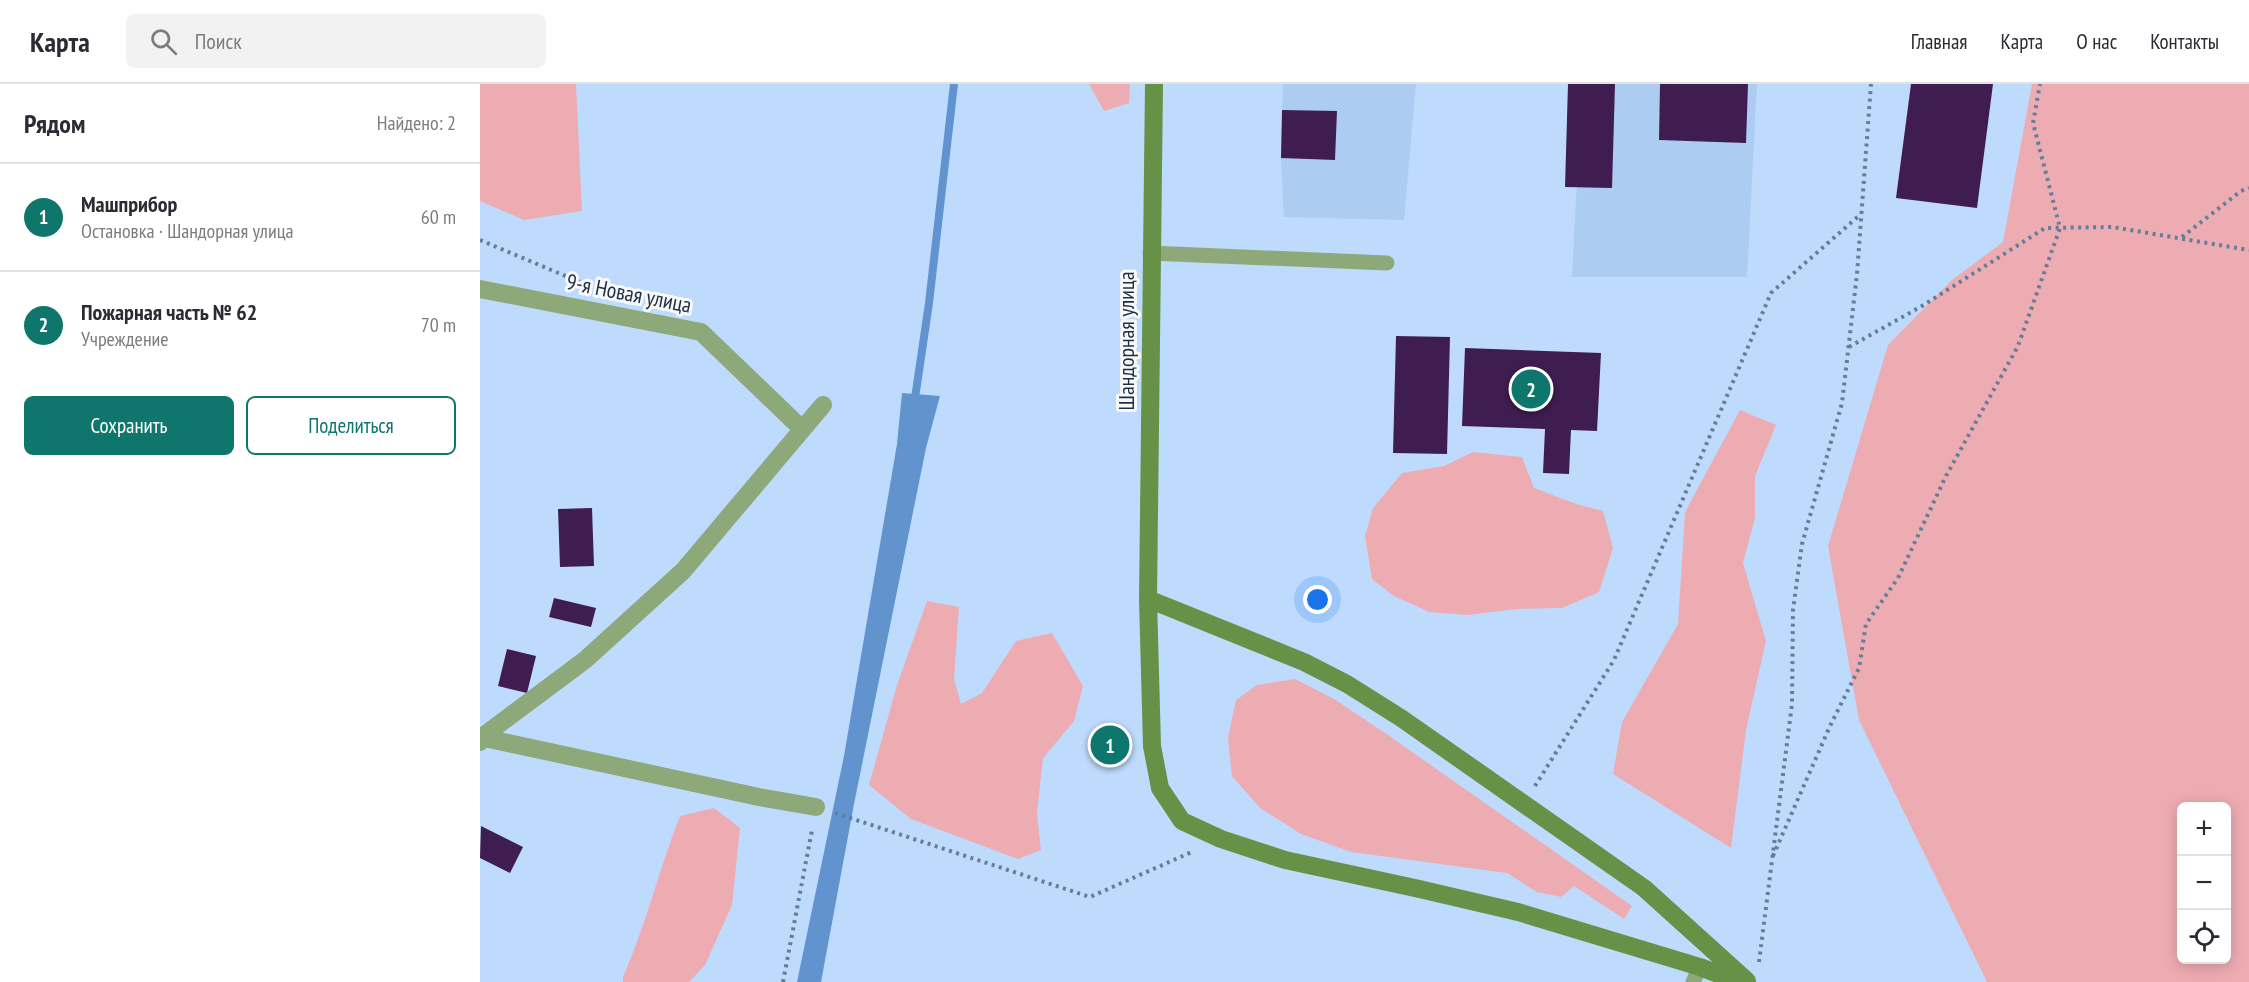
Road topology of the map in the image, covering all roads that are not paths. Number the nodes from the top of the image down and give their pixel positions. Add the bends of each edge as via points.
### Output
1 (1154, 84) edge
2 (1150, 253) junction
3 (1387, 263) dead end
4 (480, 289) edge
5 (823, 405) dead end
6 (802, 429) junction
7 (1148, 599) junction
8 (481, 739) edge
9 (816, 807) road end
10 (1696, 975) edge
11 (1753, 976) edge
12 (1739, 982) edge

1 - 2 street, Шандорная улица
2 - 3 lane
2 - 7 street, Шандорная улица
4 - 6 street, 9-я Новая улица via 701,332
5 - 6 street
6 - 8 street via 683,571 585,660
7 - 10 street, Шандорная улица via 1152,746 1160,788 1182,821 1221,839 1285,860 1518,912
7 - 11 street via 1304,662 1347,684 1644,888
8 - 9 street
10 - 12 street, Шандорная улица

